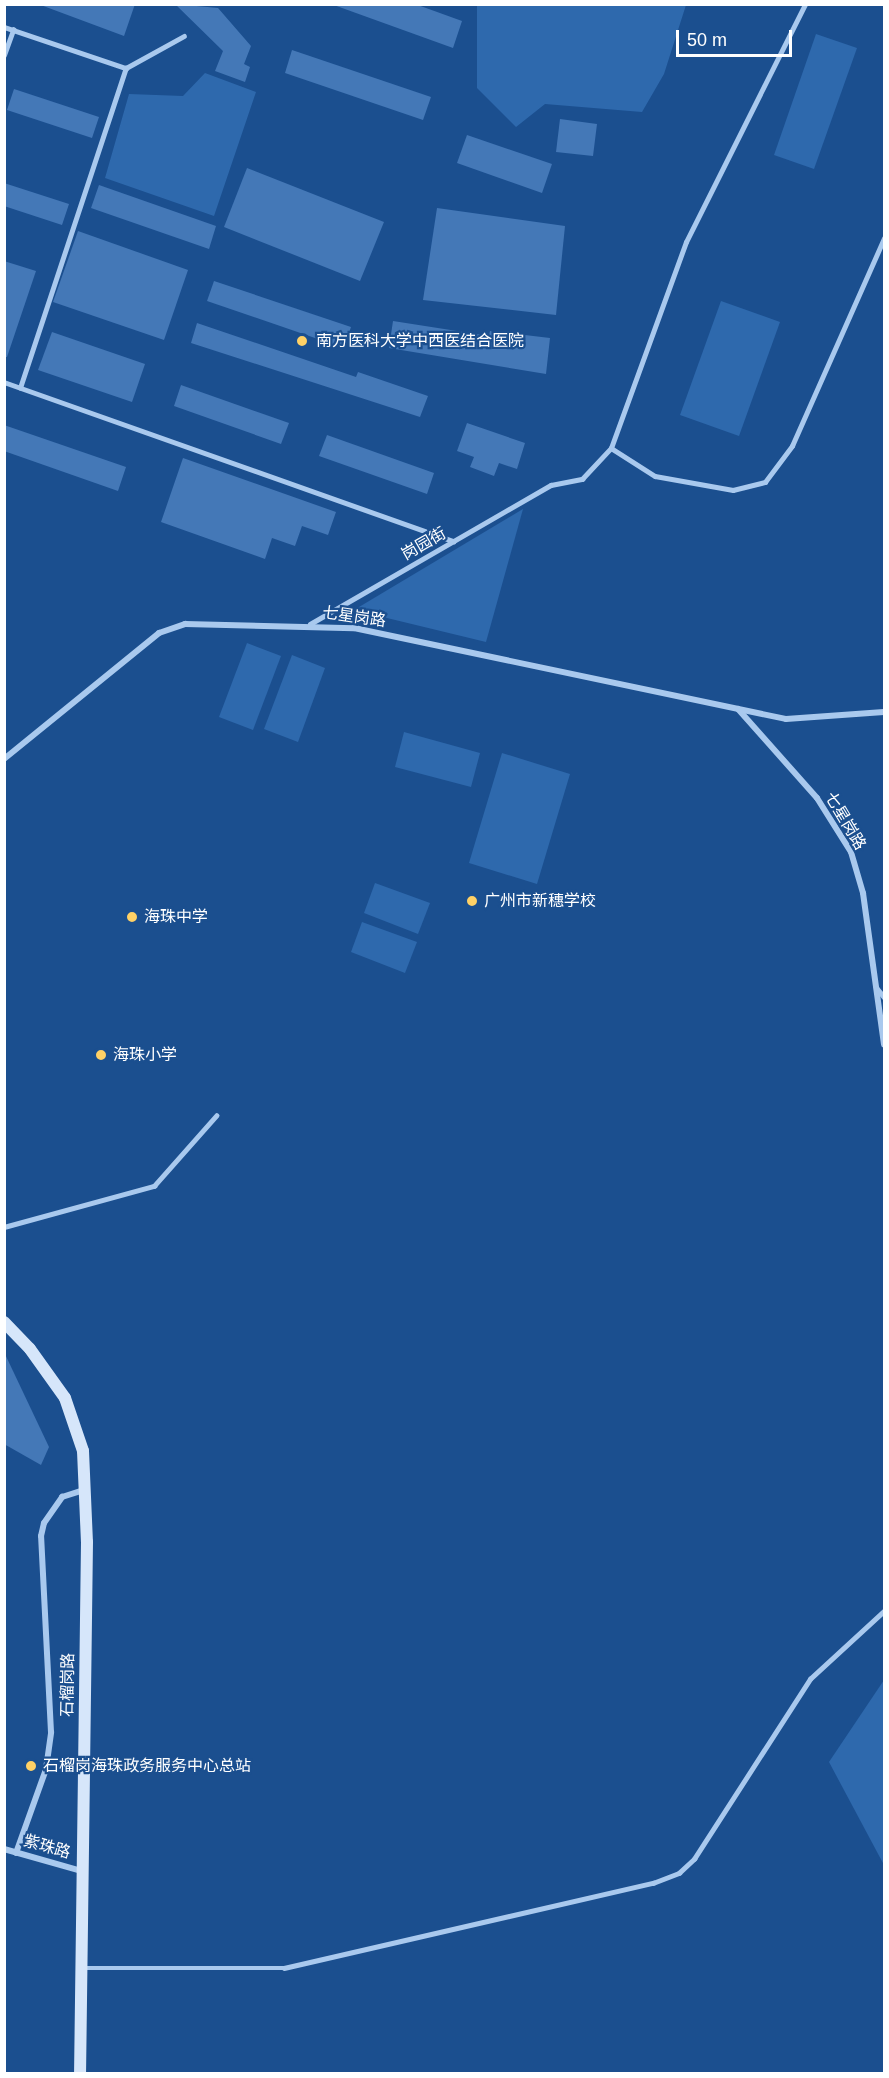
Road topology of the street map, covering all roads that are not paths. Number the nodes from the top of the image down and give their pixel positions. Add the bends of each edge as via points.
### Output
1 (805, 4) edge
2 (4, 27) edge
3 (13, 30) junction
4 (184, 36) dead end
5 (4, 55) edge
6 (126, 68) junction
7 (885, 238) edge
8 (4, 382) edge
9 (20, 388) junction
10 (611, 448) junction
11 (454, 541) junction
12 (310, 624) junction
13 (738, 708) junction
14 (885, 712) edge
15 (4, 759) edge
16 (876, 987) junction
17 (885, 997) edge
18 (885, 1045) edge
19 (216, 1116) dead end
20 (4, 1227) edge
21 (4, 1322) edge
22 (86, 1489) junction
23 (885, 1611) edge
24 (4, 1849) edge
25 (16, 1853) junction
26 (82, 1871) junction
27 (80, 1968) junction
28 (80, 2073) edge

1 - 10 lane via 686,242
2 - 3 lane
3 - 5 lane
3 - 6 lane
4 - 6 lane
6 - 9 lane
7 - 10 lane via 792,446 765,482 733,490 655,476
8 - 9 lane
9 - 11 lane
10 - 11 lane, 岗园街 via 582,479 551,485
11 - 12 lane, 岗园街
12 - 13 street, 七星岗路 via 354,628
12 - 15 street, 七星岗路 via 185,624 159,633
13 - 14 street, 七星岗路 via 786,719
13 - 16 street, 七星岗路 via 817,798 851,852 863,893
16 - 17 lane
16 - 18 street, 七星岗路
19 - 20 lane via 154,1186
21 - 22 main road, 石榴岗路 via 30,1349 65,1398 77,1427
22 - 25 street via 62,1497 44,1523 41,1536 50,1740 46,1769
22 - 26 main road, 石榴岗路
23 - 27 lane via 810,1679 694,1859 679,1873 653,1883 284,1968
24 - 25 street, 紫珠路
25 - 26 street, 紫珠路
26 - 27 main road, 石榴岗路
27 - 28 main road, 石榴岗路

